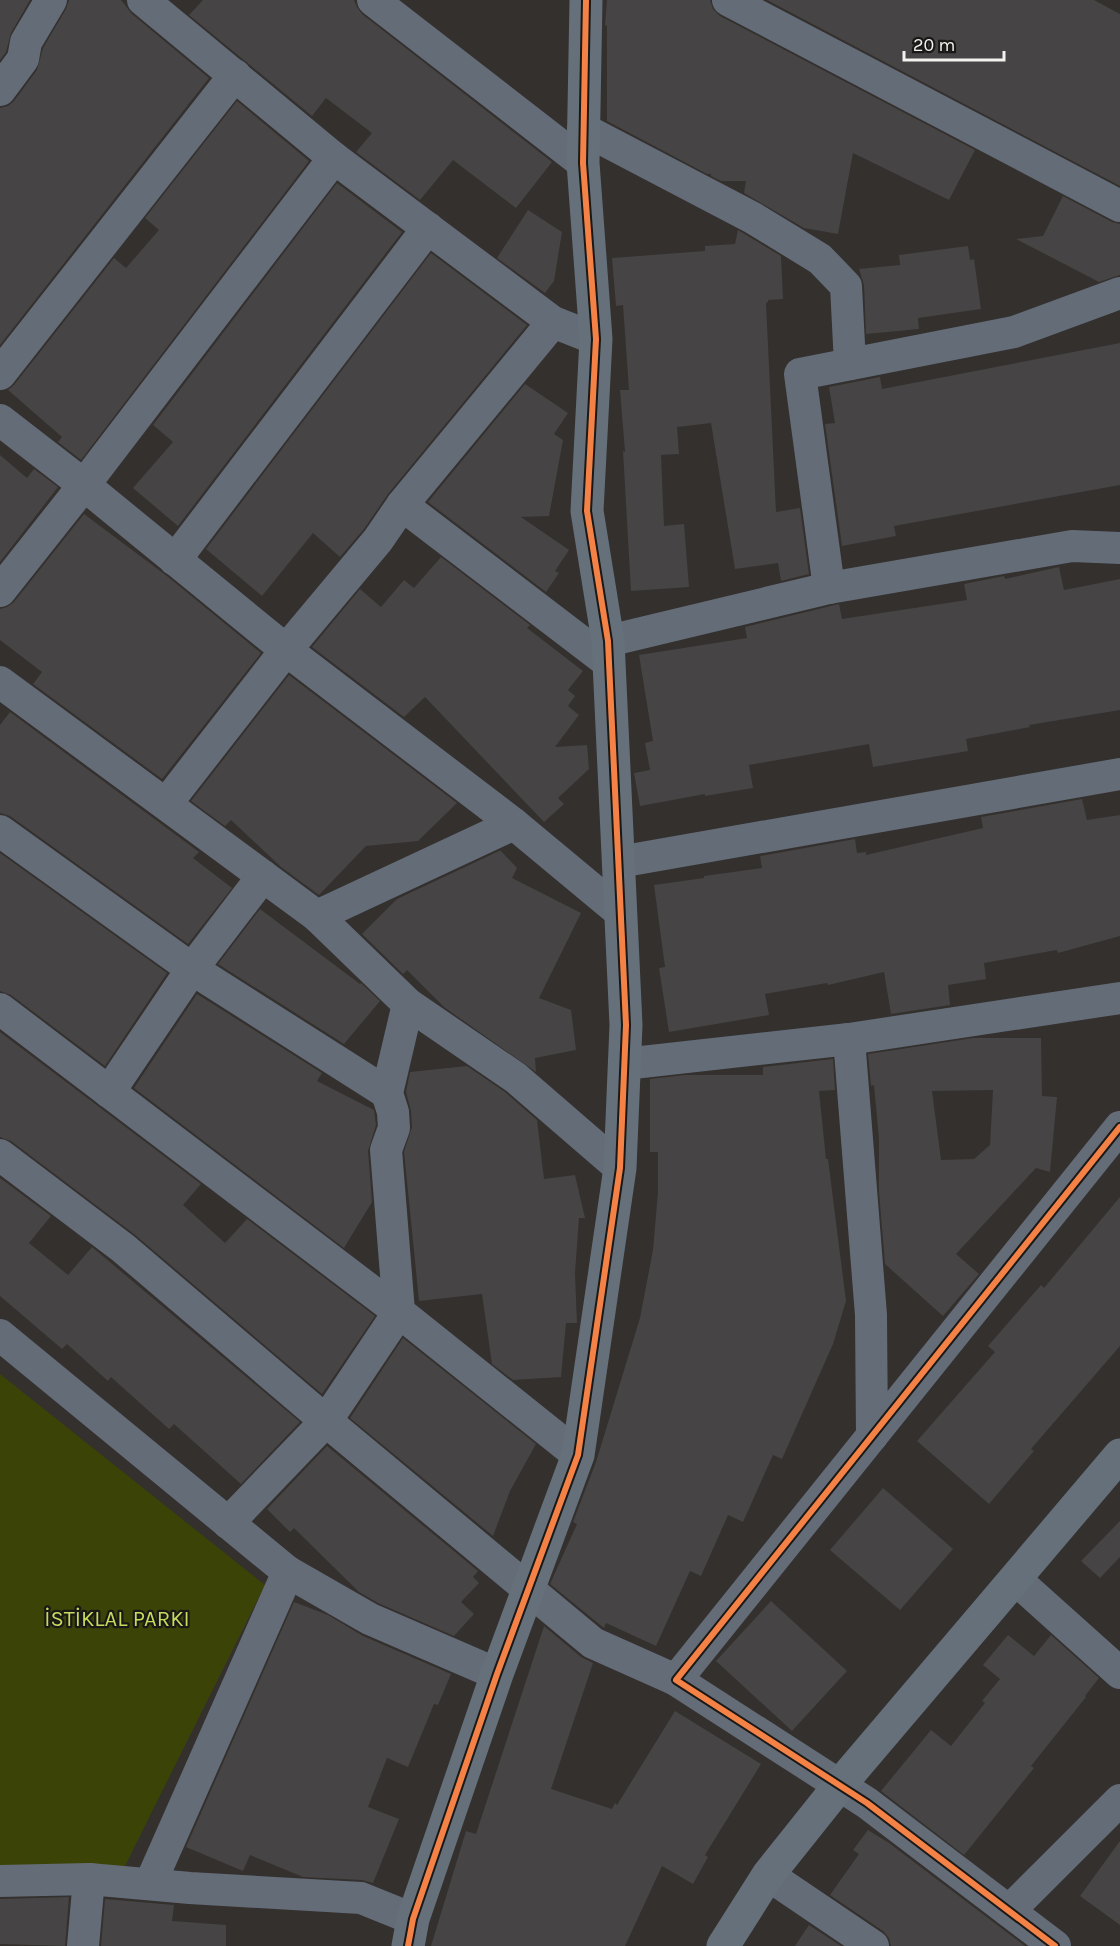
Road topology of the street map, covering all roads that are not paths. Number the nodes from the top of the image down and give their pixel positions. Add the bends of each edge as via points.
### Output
1 (51, 0) edge
2 (143, 0) edge
3 (373, 0) edge
4 (586, 0) edge
5 (728, 0) edge
6 (235, 75) junction
7 (0, 90) edge
8 (583, 129) junction
9 (334, 158) junction
10 (583, 163) junction
11 (1120, 206) edge
12 (428, 228) junction
13 (1120, 293) edge
14 (553, 322) junction
15 (596, 339) junction
16 (850, 364) junction
17 (0, 374) edge
18 (0, 420) edge
19 (84, 485) junction
20 (402, 505) junction
21 (1120, 548) edge
22 (175, 560) junction
23 (830, 588) junction
24 (0, 591) edge
25 (286, 650) junction
26 (609, 652) junction
27 (0, 682) edge
28 (1120, 774) edge
29 (166, 804) junction
30 (514, 824) junction
31 (0, 831) edge
32 (619, 862) junction
33 (263, 876) junction
34 (621, 913) junction
35 (317, 916) junction
36 (192, 969) junction
37 (1120, 998) edge
38 (408, 1004) junction
39 (0, 1010) edge
40 (849, 1039) junction
41 (624, 1064) junction
42 (109, 1092) junction
43 (387, 1093) junction
44 (1120, 1126) edge
45 (0, 1155) edge
46 (620, 1168) junction
47 (399, 1312) junction
48 (0, 1335) edge
49 (326, 1421) junction
50 (872, 1436) junction
51 (578, 1455) junction
52 (1120, 1455) edge
53 (228, 1523) junction
54 (288, 1572) junction
55 (1015, 1579) junction
56 (529, 1590) junction
57 (1120, 1673) edge
58 (497, 1674) junction
59 (676, 1680) junction
60 (839, 1786) junction
61 (1120, 1800) edge
62 (768, 1875) junction
63 (89, 1879) junction
64 (0, 1881) edge
65 (150, 1884) junction
66 (1010, 1911) junction
67 (411, 1932) edge
68 (82, 1946) edge
69 (723, 1946) edge
70 (873, 1946) edge
71 (1055, 1946) edge

1 - 7 street via 26,42 23,59
2 - 6 street
3 - 10 street
4 - 8 street
5 - 11 street
6 - 9 street
6 - 17 street
8 - 10 street
8 - 16 street via 753,218 820,259 846,286
9 - 12 street
9 - 19 street
10 - 15 street
12 - 14 street
12 - 22 street
13 - 16 street via 1014,333
14 - 15 street
14 - 20 street
15 - 26 street via 587,510
16 - 23 street via 800,374
18 - 19 street
19 - 22 street
19 - 24 street
20 - 25 street via 378,540
20 - 26 street
21 - 23 street via 1072,546
22 - 25 street
23 - 26 street
25 - 29 street
25 - 30 street
26 - 32 street
27 - 29 street
28 - 32 street
29 - 33 street
30 - 34 street
30 - 35 street
31 - 36 street
32 - 34 street
33 - 35 street
33 - 36 street
34 - 41 street
35 - 38 street
36 - 42 street
36 - 43 street
37 - 40 street
38 - 43 street
38 - 46 street via 516,1078
39 - 42 street
40 - 41 street
40 - 50 street via 871,1315
41 - 46 street
42 - 47 street
43 - 47 street via 394,1128 386,1150
44 - 50 street
45 - 49 street via 123,1248
46 - 51 street
47 - 49 street
47 - 51 street
48 - 53 street
49 - 53 street
49 - 56 street
50 - 59 street
51 - 56 street
52 - 55 street
53 - 54 street
54 - 58 street via 370,1619
54 - 65 street
55 - 57 street
55 - 60 street
56 - 58 street
56 - 59 street via 593,1643
58 - 67 street
59 - 60 street
60 - 62 street
60 - 66 street
61 - 66 street
62 - 69 street
62 - 70 street
63 - 64 street
63 - 65 street
63 - 68 street
65 - 67 street via 361,1898
66 - 71 street

